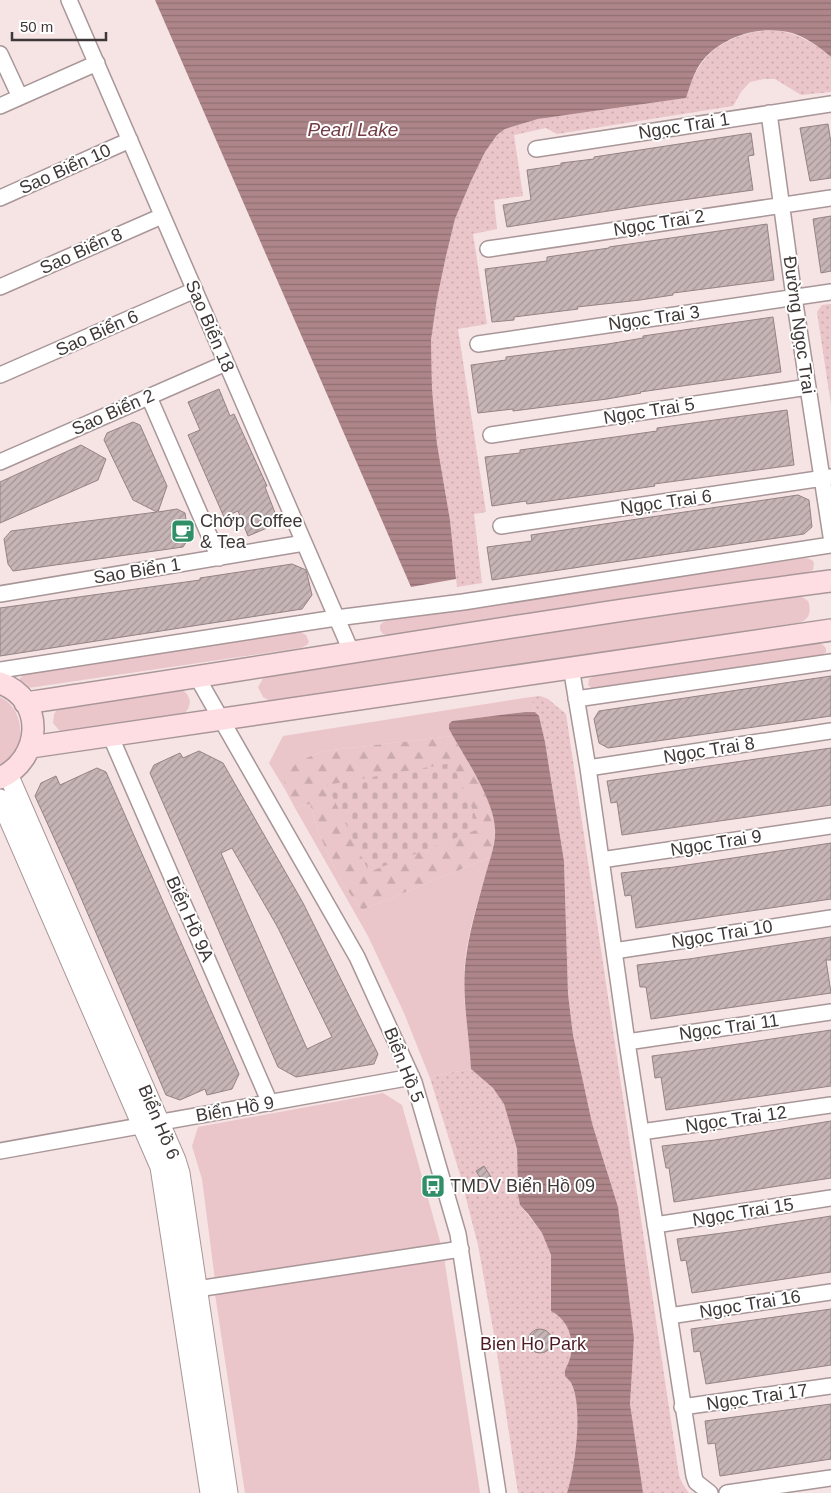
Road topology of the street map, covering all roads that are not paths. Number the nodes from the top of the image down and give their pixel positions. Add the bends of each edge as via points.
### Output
1 (69, 0) edge
2 (0, 54) edge
3 (97, 64) junction
4 (20, 97) junction
5 (831, 104) edge
6 (0, 106) edge
7 (768, 113) junction
8 (130, 140) junction
9 (536, 149) dead end
10 (0, 198) edge
11 (831, 198) edge
12 (782, 205) junction
13 (162, 216) junction
14 (488, 249) dead end
15 (0, 287) edge
16 (195, 290) junction
17 (831, 292) edge
18 (794, 297) junction
19 (478, 344) dead end
20 (226, 363) junction
21 (0, 375) edge
22 (808, 387) junction
23 (149, 397) junction
24 (491, 435) dead end
25 (0, 462) edge
26 (827, 478) edge
27 (501, 526) dead end
28 (831, 536) edge
29 (304, 543) junction
30 (831, 545) edge
31 (219, 558) junction
32 (831, 581) edge
33 (0, 594) edge
34 (336, 618) junction
35 (831, 630) edge
36 (351, 651) junction
37 (831, 662) edge
38 (571, 668) junction
39 (0, 670) edge
40 (197, 677) junction
41 (0, 683) edge
42 (576, 699) junction
43 (25, 703) junction
44 (222, 719) junction
45 (831, 731) edge
46 (110, 735) junction
47 (31, 747) junction
48 (588, 768) junction
49 (4, 776) edge
50 (0, 798) edge
51 (831, 826) edge
52 (601, 860) junction
53 (831, 918) edge
54 (614, 951) junction
55 (831, 1012) edge
56 (627, 1042) junction
57 (412, 1077) junction
58 (270, 1103) junction
59 (831, 1105) edge
60 (151, 1124) junction
61 (641, 1132) junction
62 (0, 1151) edge
63 (831, 1198) edge
64 (655, 1225) junction
65 (462, 1249) junction
66 (197, 1289) junction
67 (831, 1292) edge
68 (669, 1316) junction
69 (831, 1386) edge
70 (682, 1407) junction
71 (831, 1478) edge
72 (210, 1493) edge
73 (228, 1493) edge
74 (498, 1493) edge
75 (710, 1493) edge
76 (727, 1493) edge

1 - 3 street, Sao Biển 18
2 - 4 street
3 - 4 street
3 - 8 street, Sao Biển 18
4 - 6 street
5 - 7 street, Ngọc Trai 1
7 - 9 street, Ngọc Trai 1
7 - 12 street, Đường Ngọc Trai
8 - 10 street, Sao Biển 10
8 - 13 street, Sao Biển 18
11 - 12 street, Ngọc Trai 2
12 - 14 street, Ngọc Trai 2
12 - 18 street, Đường Ngọc Trai
13 - 15 street, Sao Biển 8
13 - 16 street, Sao Biển 18
16 - 20 street, Sao Biển 18
16 - 21 street, Sao Biển 6
17 - 18 street, Ngọc Trai 3
18 - 19 street, Ngọc Trai 3
18 - 22 street, Đường Ngọc Trai
20 - 23 street, Sao Biển 2
20 - 29 street, Sao Biển 18
22 - 24 street, Ngọc Trai 5
22 - 26 street, Đường Ngọc Trai
23 - 25 street, Sao Biển 2
23 - 31 street
26 - 27 street, Ngọc Trai 6
26 - 28 street, Đường Ngọc Trai
29 - 31 street, Sao Biển 1
29 - 34 street, Sao Biển 18
30 - 34 street via 463,602
31 - 33 street, Sao Biển 1
32 - 36 main road
34 - 36 street, Sao Biển 18
34 - 39 street
35 - 38 main road
36 - 40 main road
37 - 42 street
38 - 42 street
38 - 44 main road
40 - 43 main road
40 - 44 street, Biển Hồ 5
41 - 43 main road via 12,689
42 - 48 street
43 - 47 main road via 33,729
44 - 46 main road
44 - 57 street, Biển Hồ 5 via 357,957
45 - 48 street, Ngọc Trai 8
46 - 47 main road
46 - 58 street, Biển Hồ 9A
47 - 49 main road via 22,762
48 - 52 street
49 - 60 street, Biển Hồ 6
50 - 60 street, Biển Hồ 6
51 - 52 street, Ngọc Trai 9
52 - 54 street
53 - 54 street, Ngọc Trai 10
54 - 56 street
55 - 56 street, Ngọc Trai 11
56 - 61 street
57 - 58 street, Biển Hồ 9
57 - 65 street, Biển Hồ 5
58 - 60 street, Biển Hồ 9
59 - 61 street, Ngọc Trai 12
60 - 62 street, Biển Hồ 9
60 - 66 street, Biển Hồ 6 via 174,1156 180,1173
60 - 72 street, Biển Hồ 6 via 162,1176
61 - 64 street
63 - 64 street, Ngọc Trai 15
64 - 68 street
65 - 66 street
65 - 74 street, Biển Hồ 5
66 - 73 street, Biển Hồ 6
67 - 68 street, Ngọc Trai 16
68 - 70 street
69 - 70 street, Ngọc Trai 17
70 - 75 street via 694,1476 696,1482
71 - 76 street

